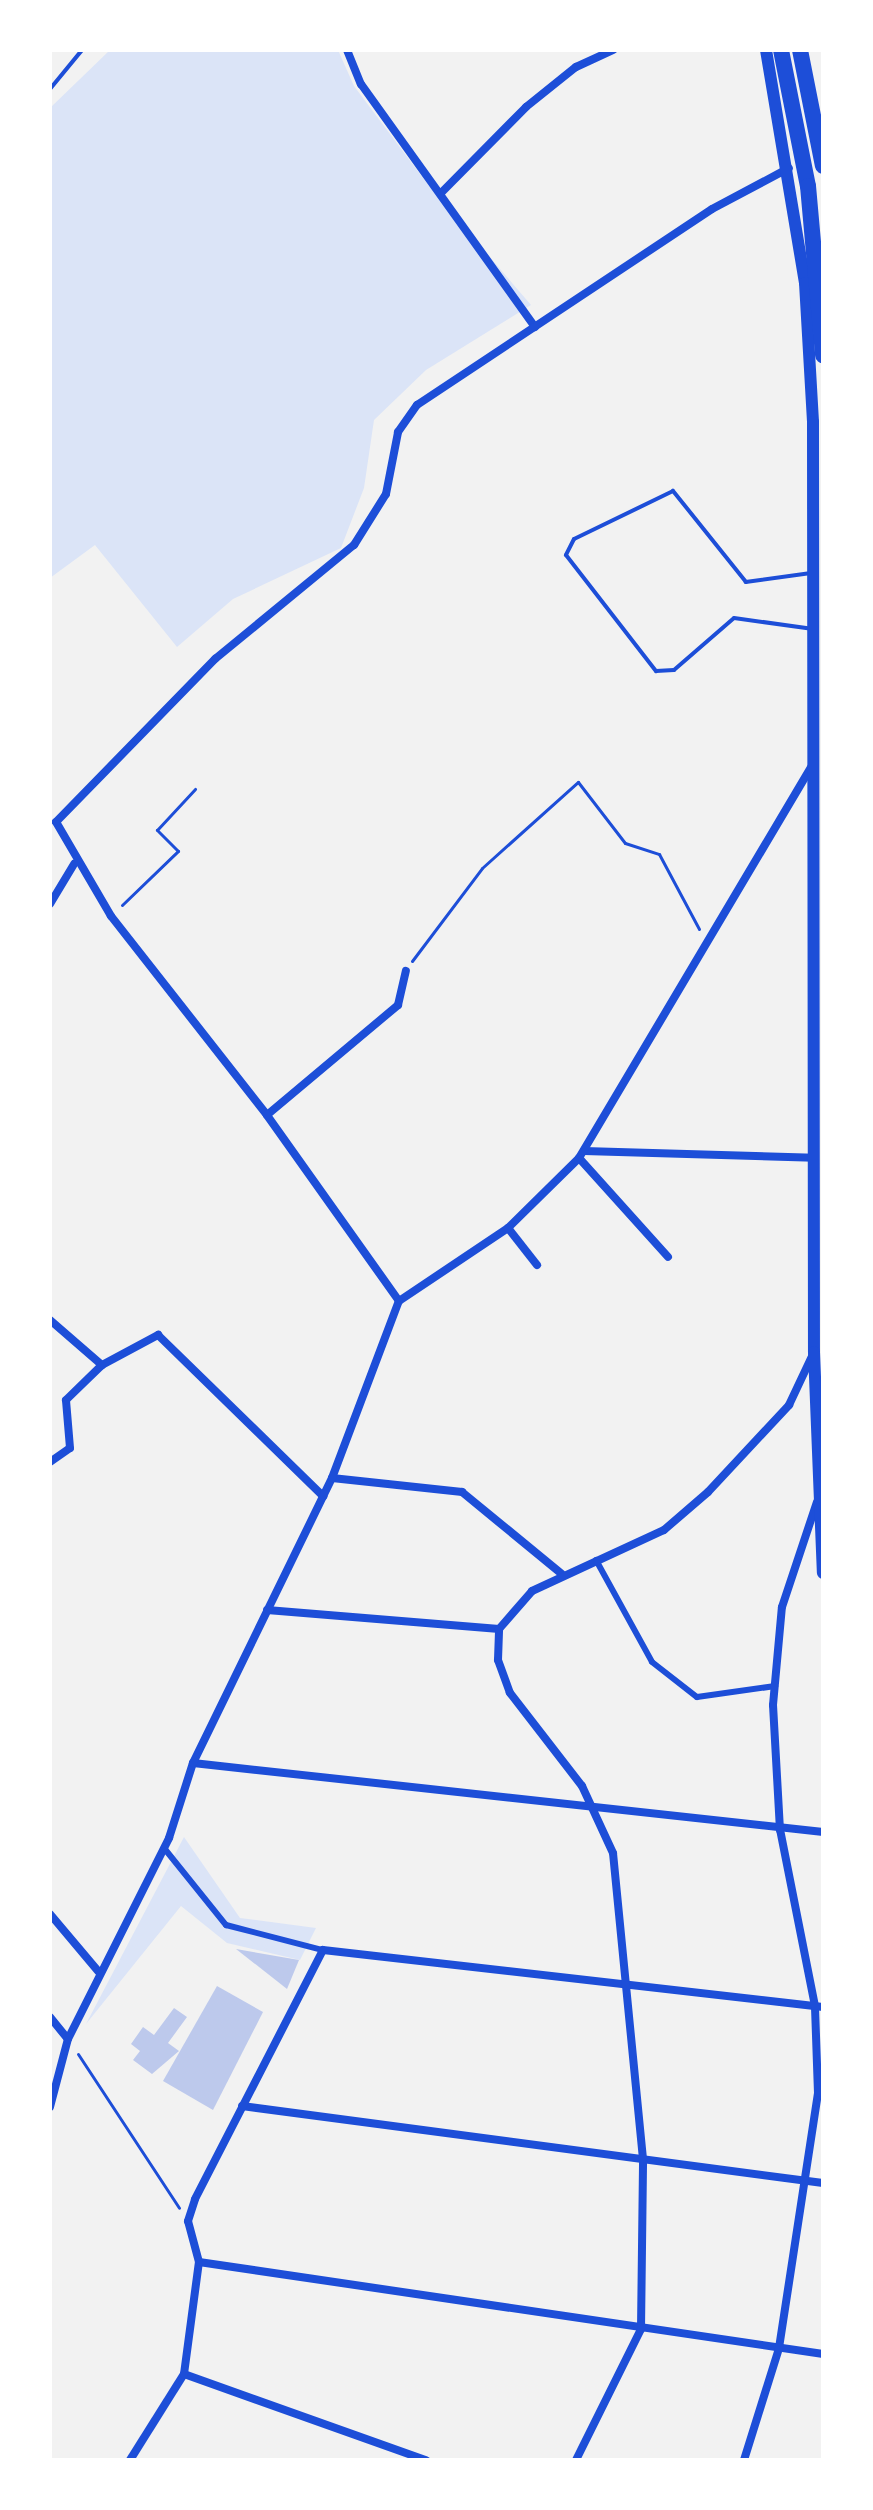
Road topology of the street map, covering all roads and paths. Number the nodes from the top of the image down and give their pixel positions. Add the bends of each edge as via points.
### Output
1 (82, 50) edge
2 (347, 50) edge
3 (613, 50) edge
4 (766, 50) edge
5 (781, 50) edge
6 (800, 50) edge
7 (50, 89) edge
8 (823, 166) edge
9 (789, 168) junction
10 (441, 193) junction
11 (535, 327) junction
12 (823, 355) edge
13 (814, 573) junction
14 (815, 630) junction
15 (816, 759) junction
16 (195, 789) dead end
17 (74, 864) junction
18 (50, 904) edge
19 (111, 916) junction
20 (709, 947) junction
21 (406, 971) joint
22 (267, 1115) junction
23 (582, 1154) junction
24 (814, 1158) junction
25 (508, 1228) junction
26 (668, 1257) dead end
27 (537, 1265) dead end
28 (399, 1301) junction
29 (50, 1320) edge
30 (814, 1352) junction
31 (102, 1365) junction
32 (50, 1462) edge
33 (332, 1478) junction
34 (323, 1496) junction
35 (819, 1497) junction
36 (596, 1560) junction
37 (823, 1573) edge
38 (562, 1574) junction
39 (267, 1610) junction
40 (499, 1629) junction
41 (775, 1686) junction
42 (193, 1763) junction
43 (596, 1811) junction
44 (780, 1830) junction
45 (823, 1832) edge
46 (164, 1848) junction
47 (50, 1914) edge
48 (323, 1950) junction
49 (98, 1971) junction
50 (626, 1982) junction
51 (819, 2006) edge
52 (50, 2017) edge
53 (68, 2039) junction
54 (242, 2106) junction
55 (50, 2107) edge
56 (643, 2159) junction
57 (809, 2182) junction
58 (823, 2183) edge
59 (188, 2221) junction
60 (199, 2262) junction
61 (641, 2329) junction
62 (779, 2348) junction
63 (823, 2354) edge
64 (184, 2374) junction
65 (130, 2460) edge
66 (426, 2460) edge
67 (576, 2460) edge
68 (744, 2460) edge

1 - 7 lane
2 - 10 street via 361,84
3 - 10 street via 576,67 526,107
4 - 9 main road
5 - 12 highway via 808,186
6 - 8 highway
9 - 11 street via 712,209
9 - 13 main road via 805,283
10 - 11 street
11 - 17 street via 417,405 398,432 386,494 354,545 215,659 56,822
13 - 14 main road
13 - 14 lane via 746,582 673,491 574,539 566,555 656,671 674,670 734,618
14 - 15 main road
15 - 20 street
15 - 24 main road
16 - 19 path via 157,830 178,851
17 - 18 street
17 - 19 street
19 - 22 street
20 - 21 path via 659,854 625,843 578,782 482,868
20 - 23 street
21 - 22 street via 398,1005
22 - 28 street
23 - 24 street
23 - 25 street
23 - 26 street
24 - 30 main road
25 - 27 street
25 - 28 street
28 - 33 street
29 - 31 street
30 - 35 main road
30 - 36 street via 789,1405 708,1492 664,1530
31 - 32 street via 66,1400 70,1448
31 - 34 street via 152,1336 165,1338
33 - 34 street
33 - 38 street via 470,1495
34 - 39 street
35 - 37 main road
35 - 41 street via 782,1607
36 - 38 street
36 - 41 street via 652,1662 697,1697
38 - 40 street via 532,1591
39 - 40 street
39 - 42 street
40 - 43 street via 498,1660 510,1693
41 - 44 street
42 - 43 street
42 - 46 street
43 - 44 street
43 - 50 street via 613,1853
44 - 45 street
44 - 51 street
46 - 48 street via 226,1925
46 - 49 street
47 - 49 street
48 - 50 street
48 - 54 street
49 - 53 street
50 - 51 street
50 - 56 street
51 - 57 street
52 - 53 street
53 - 55 street
53 - 59 path
54 - 56 street
54 - 59 street
56 - 57 street
56 - 61 street
57 - 58 street
57 - 62 street
59 - 60 street
60 - 61 street
60 - 64 street
61 - 62 street
61 - 67 street
62 - 63 street
62 - 68 street
64 - 65 street
64 - 66 street

